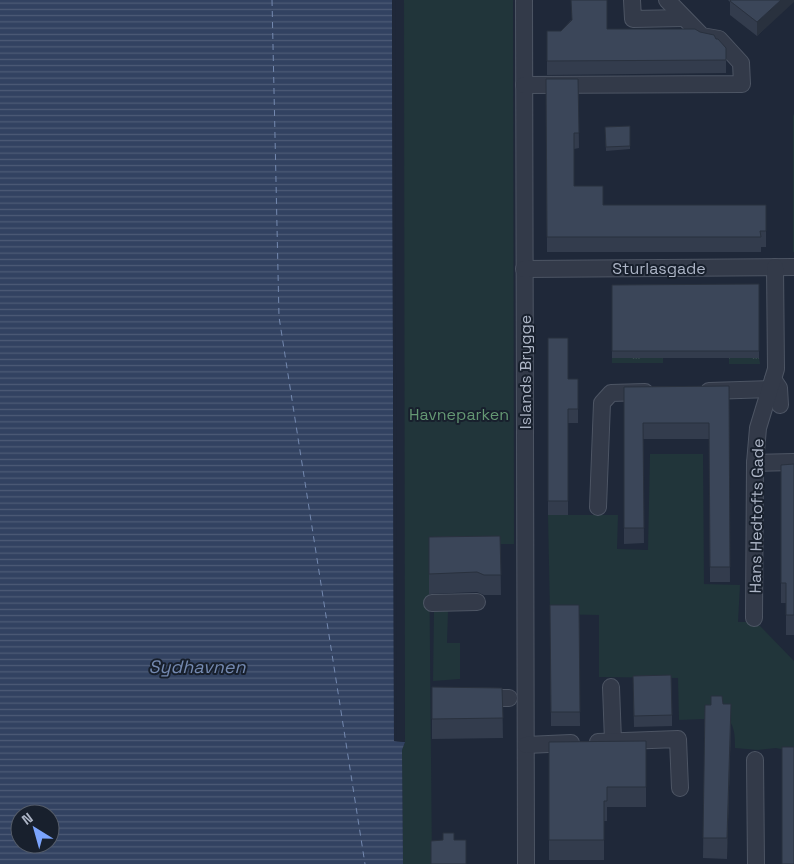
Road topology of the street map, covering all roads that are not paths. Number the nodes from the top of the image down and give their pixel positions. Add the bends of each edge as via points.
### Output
1 (524, 0) edge
2 (632, 0) edge
3 (667, 0) edge
4 (684, 18) junction
5 (524, 85) junction
6 (776, 267) junction
7 (794, 267) edge
8 (524, 269) junction
9 (771, 384) junction
10 (691, 391) edge
11 (661, 392) edge
12 (780, 405) dead end
13 (794, 462) edge
14 (756, 463) junction
15 (598, 507) dead end
16 (477, 602) dead end
17 (432, 603) dead end
18 (754, 618) dead end
19 (610, 687) dead end
20 (469, 698) edge
21 (509, 698) dead end
22 (613, 741) junction
23 (526, 745) junction
24 (755, 760) dead end
25 (680, 788) dead end
26 (526, 864) edge
27 (756, 864) edge

1 - 5 street, Islands Brygge
2 - 4 street via 633,19
3 - 4 street
4 - 5 street via 702,36 719,39 742,63 742,84
5 - 8 street, Islands Brygge
6 - 7 street, Sturlasgade
6 - 8 street, Sturlasgade
6 - 9 street, Hans Hedtofts Gade via 776,369
8 - 23 street, Islands Brygge
9 - 10 street via 721,396
9 - 12 street via 779,388
9 - 14 street, Hans Hedtofts Gade via 758,428
11 - 15 street via 612,393 602,403
13 - 14 street
14 - 18 street, Hans Hedtofts Gade
16 - 17 street
19 - 22 street
20 - 21 street
22 - 23 street
22 - 25 street via 678,739
23 - 26 street, Islands Brygge
24 - 27 street

